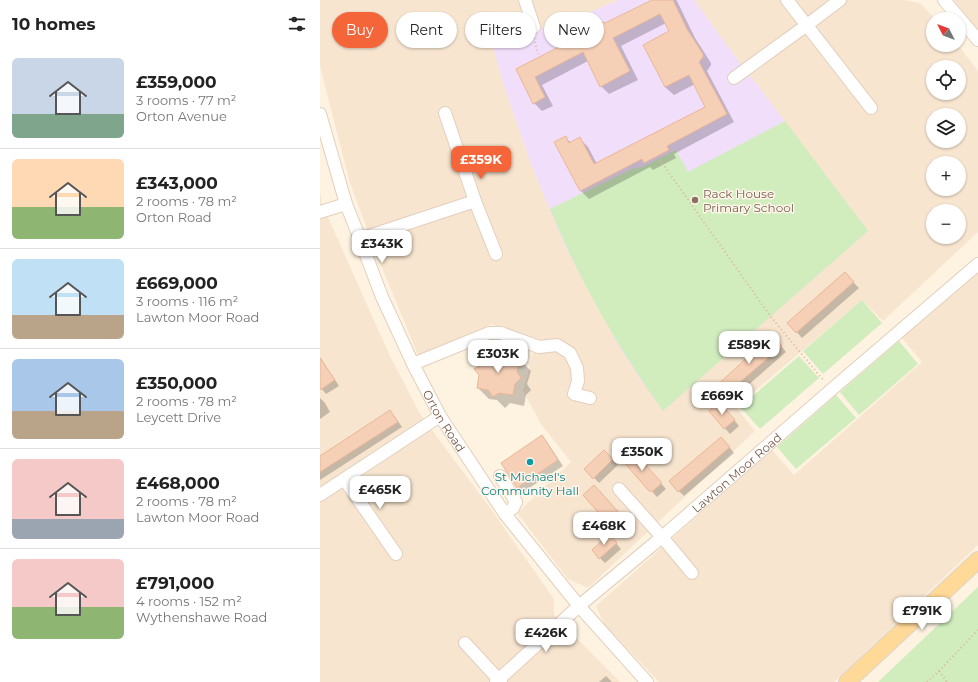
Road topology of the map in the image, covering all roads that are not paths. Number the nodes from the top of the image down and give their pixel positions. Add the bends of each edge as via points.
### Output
1 (525, 0) edge
2 (787, 0) edge
3 (840, 0) edge
4 (944, 0) edge
5 (529, 12) edge
6 (807, 25) junction
7 (978, 40) edge
8 (734, 78) dead end
9 (871, 108) dead end
10 (445, 113) dead end
11 (320, 114) edge
12 (475, 200) junction
13 (346, 204) junction
14 (320, 212) edge
15 (360, 239) junction
16 (496, 254) dead end
17 (978, 264) edge
18 (413, 364) junction
19 (590, 398) dead end
20 (440, 416) junction
21 (500, 476) dead end
22 (344, 479) junction
23 (619, 489) dead end
24 (320, 495) edge
25 (505, 514) junction
26 (662, 538) junction
27 (396, 554) dead end
28 (978, 560) edge
29 (692, 573) dead end
30 (579, 606) junction
31 (464, 643) dead end
32 (499, 681) edge
33 (647, 682) edge
34 (847, 682) edge

1 - 5 street
2 - 6 street
3 - 6 street
4 - 7 street
6 - 8 street
6 - 9 street
10 - 12 street
11 - 13 street, Orton Road
12 - 15 street
12 - 16 street
13 - 14 street
13 - 15 street, Orton Road
15 - 18 street, Orton Road via 382,297
17 - 26 street, Lawton Moor Road
18 - 19 street via 489,333 501,333 539,346 557,346 570,353 577,368 578,381 574,394
18 - 20 street, Orton Road
20 - 22 street
20 - 25 street, Orton Road
21 - 25 street via 516,502 514,508
22 - 24 street
22 - 27 street
23 - 26 street
25 - 30 street, Orton Road
26 - 29 street
26 - 30 street, Lawton Moor Road
28 - 34 main road
30 - 32 street, Lawton Moor Road
30 - 33 street, Orton Road
31 - 32 street

